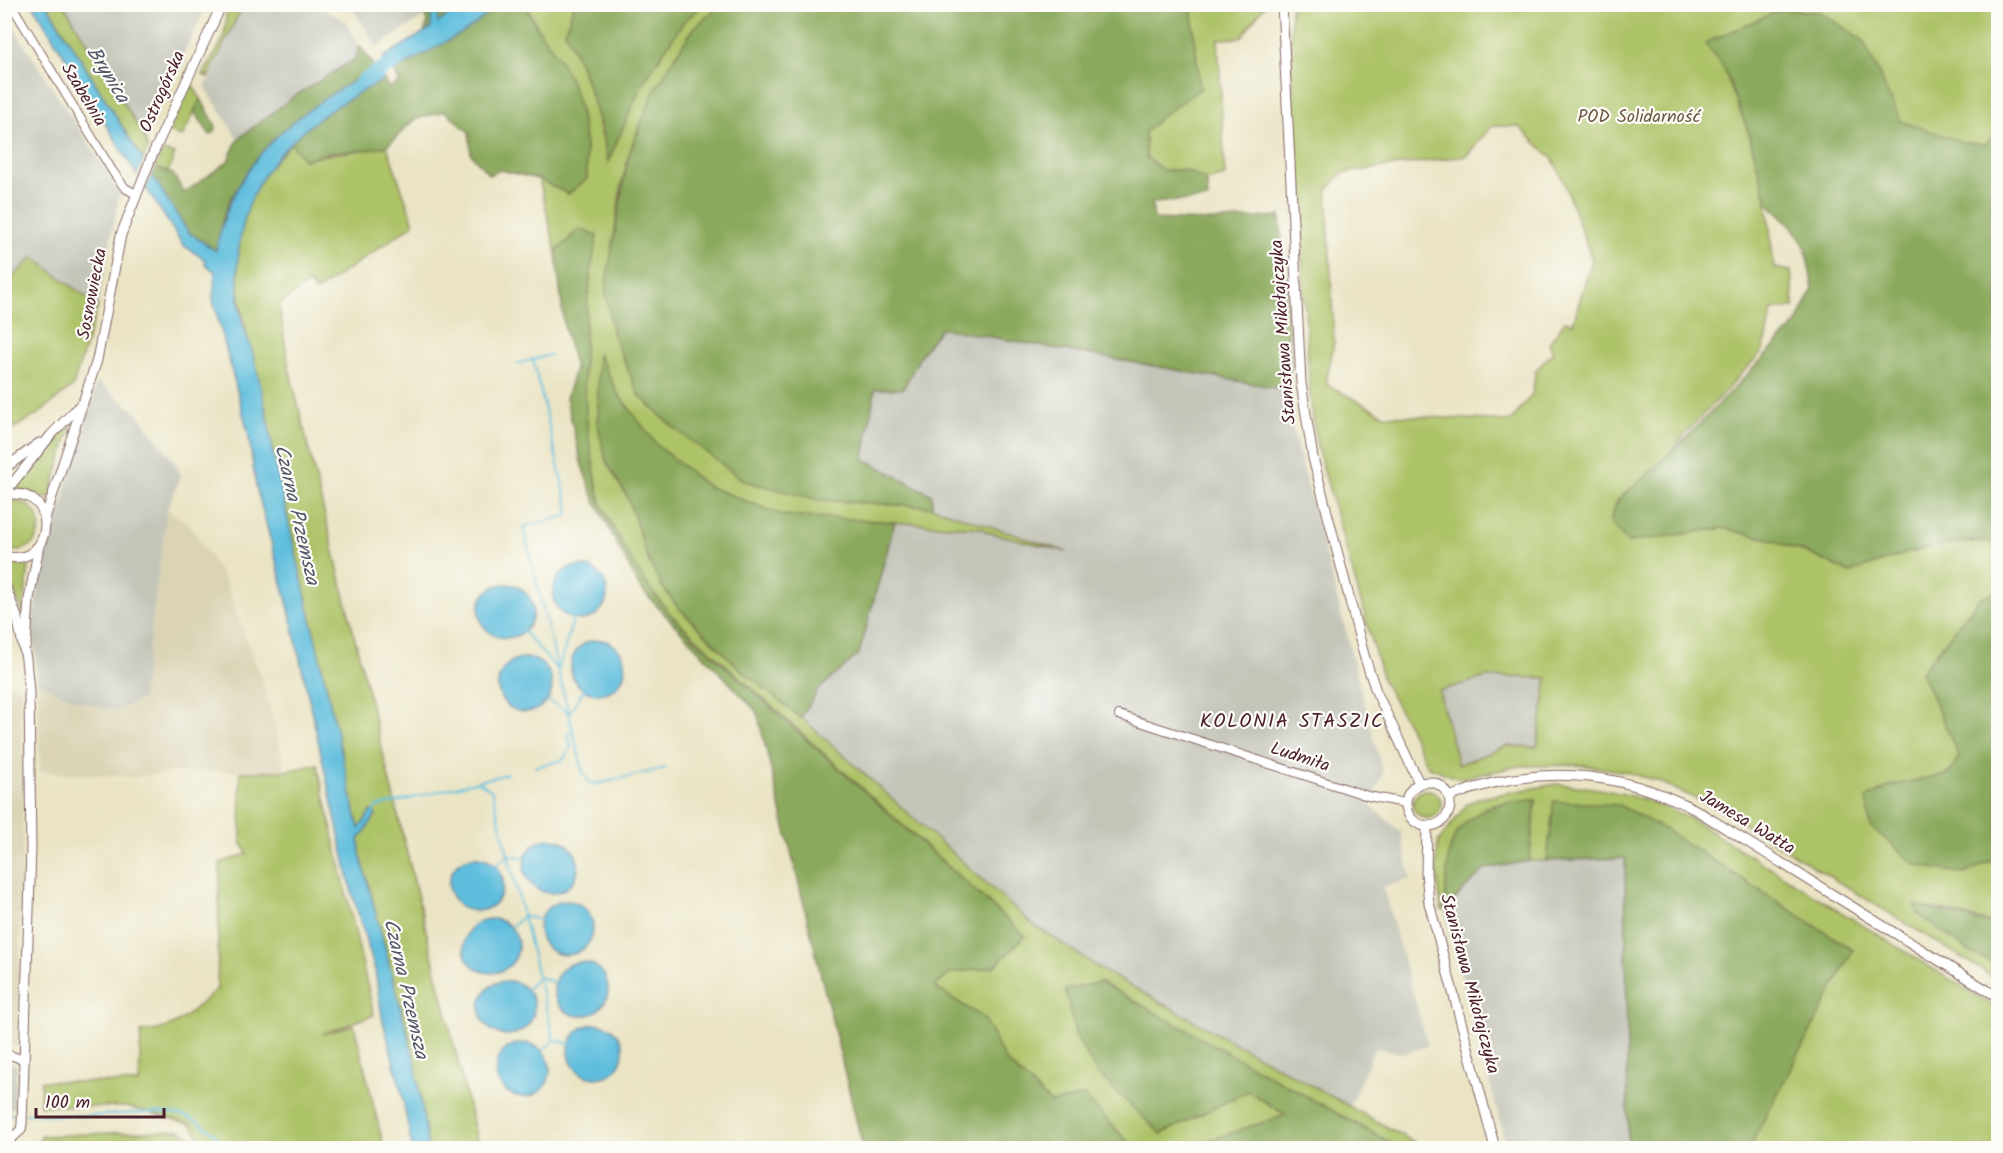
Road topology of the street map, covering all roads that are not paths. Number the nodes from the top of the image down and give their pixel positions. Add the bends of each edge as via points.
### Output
1 (11, 4) edge
2 (222, 4) edge
3 (1281, 4) edge
4 (137, 193) junction
5 (84, 400) junction
6 (51, 435) junction
7 (4, 470) edge
8 (4, 494) edge
9 (45, 518) junction
10 (39, 546) junction
11 (4, 556) edge
12 (4, 583) edge
13 (26, 659) junction
14 (1119, 715) dead end
15 (1419, 783) junction
16 (1449, 797) junction
17 (1405, 803) junction
18 (1427, 826) junction
19 (1998, 997) edge
20 (4, 1053) edge
21 (24, 1060) junction
22 (4, 1145) edge
23 (1495, 1149) edge

1 - 4 street, Szabelnia via 113,172 125,188
2 - 4 street, Ostrogórska
3 - 15 street, Stanisława Mikołajczyka via 1300,372 1313,458 1364,655 1376,691
4 - 5 street, Sosnowiecka via 121,235 97,360
5 - 6 street, Sosnowiecka
5 - 9 street, Sosnowiecka
6 - 7 street
6 - 8 street, Sosnowiecka
8 - 9 street, Sosnowiecka via 30,497
9 - 10 street, Sosnowiecka via 46,530
10 - 11 street via 25,555
10 - 13 street, Sosnowiecka via 29,599
12 - 13 street, Sosnowiecka
13 - 21 street, Sosnowiecka via 31,849
14 - 17 street, Ludmiła via 1368,796
15 - 16 street via 1440,785
15 - 17 street
16 - 18 street via 1448,814 1435,825
16 - 19 street, Jamesa Watta via 1513,779 1563,774 1608,778 1657,792 1696,810
17 - 18 street via 1409,816
18 - 23 street, Stanisława Mikołajczyka via 1429,903
20 - 21 street
21 - 22 street, Sosnowiecka via 21,1130

